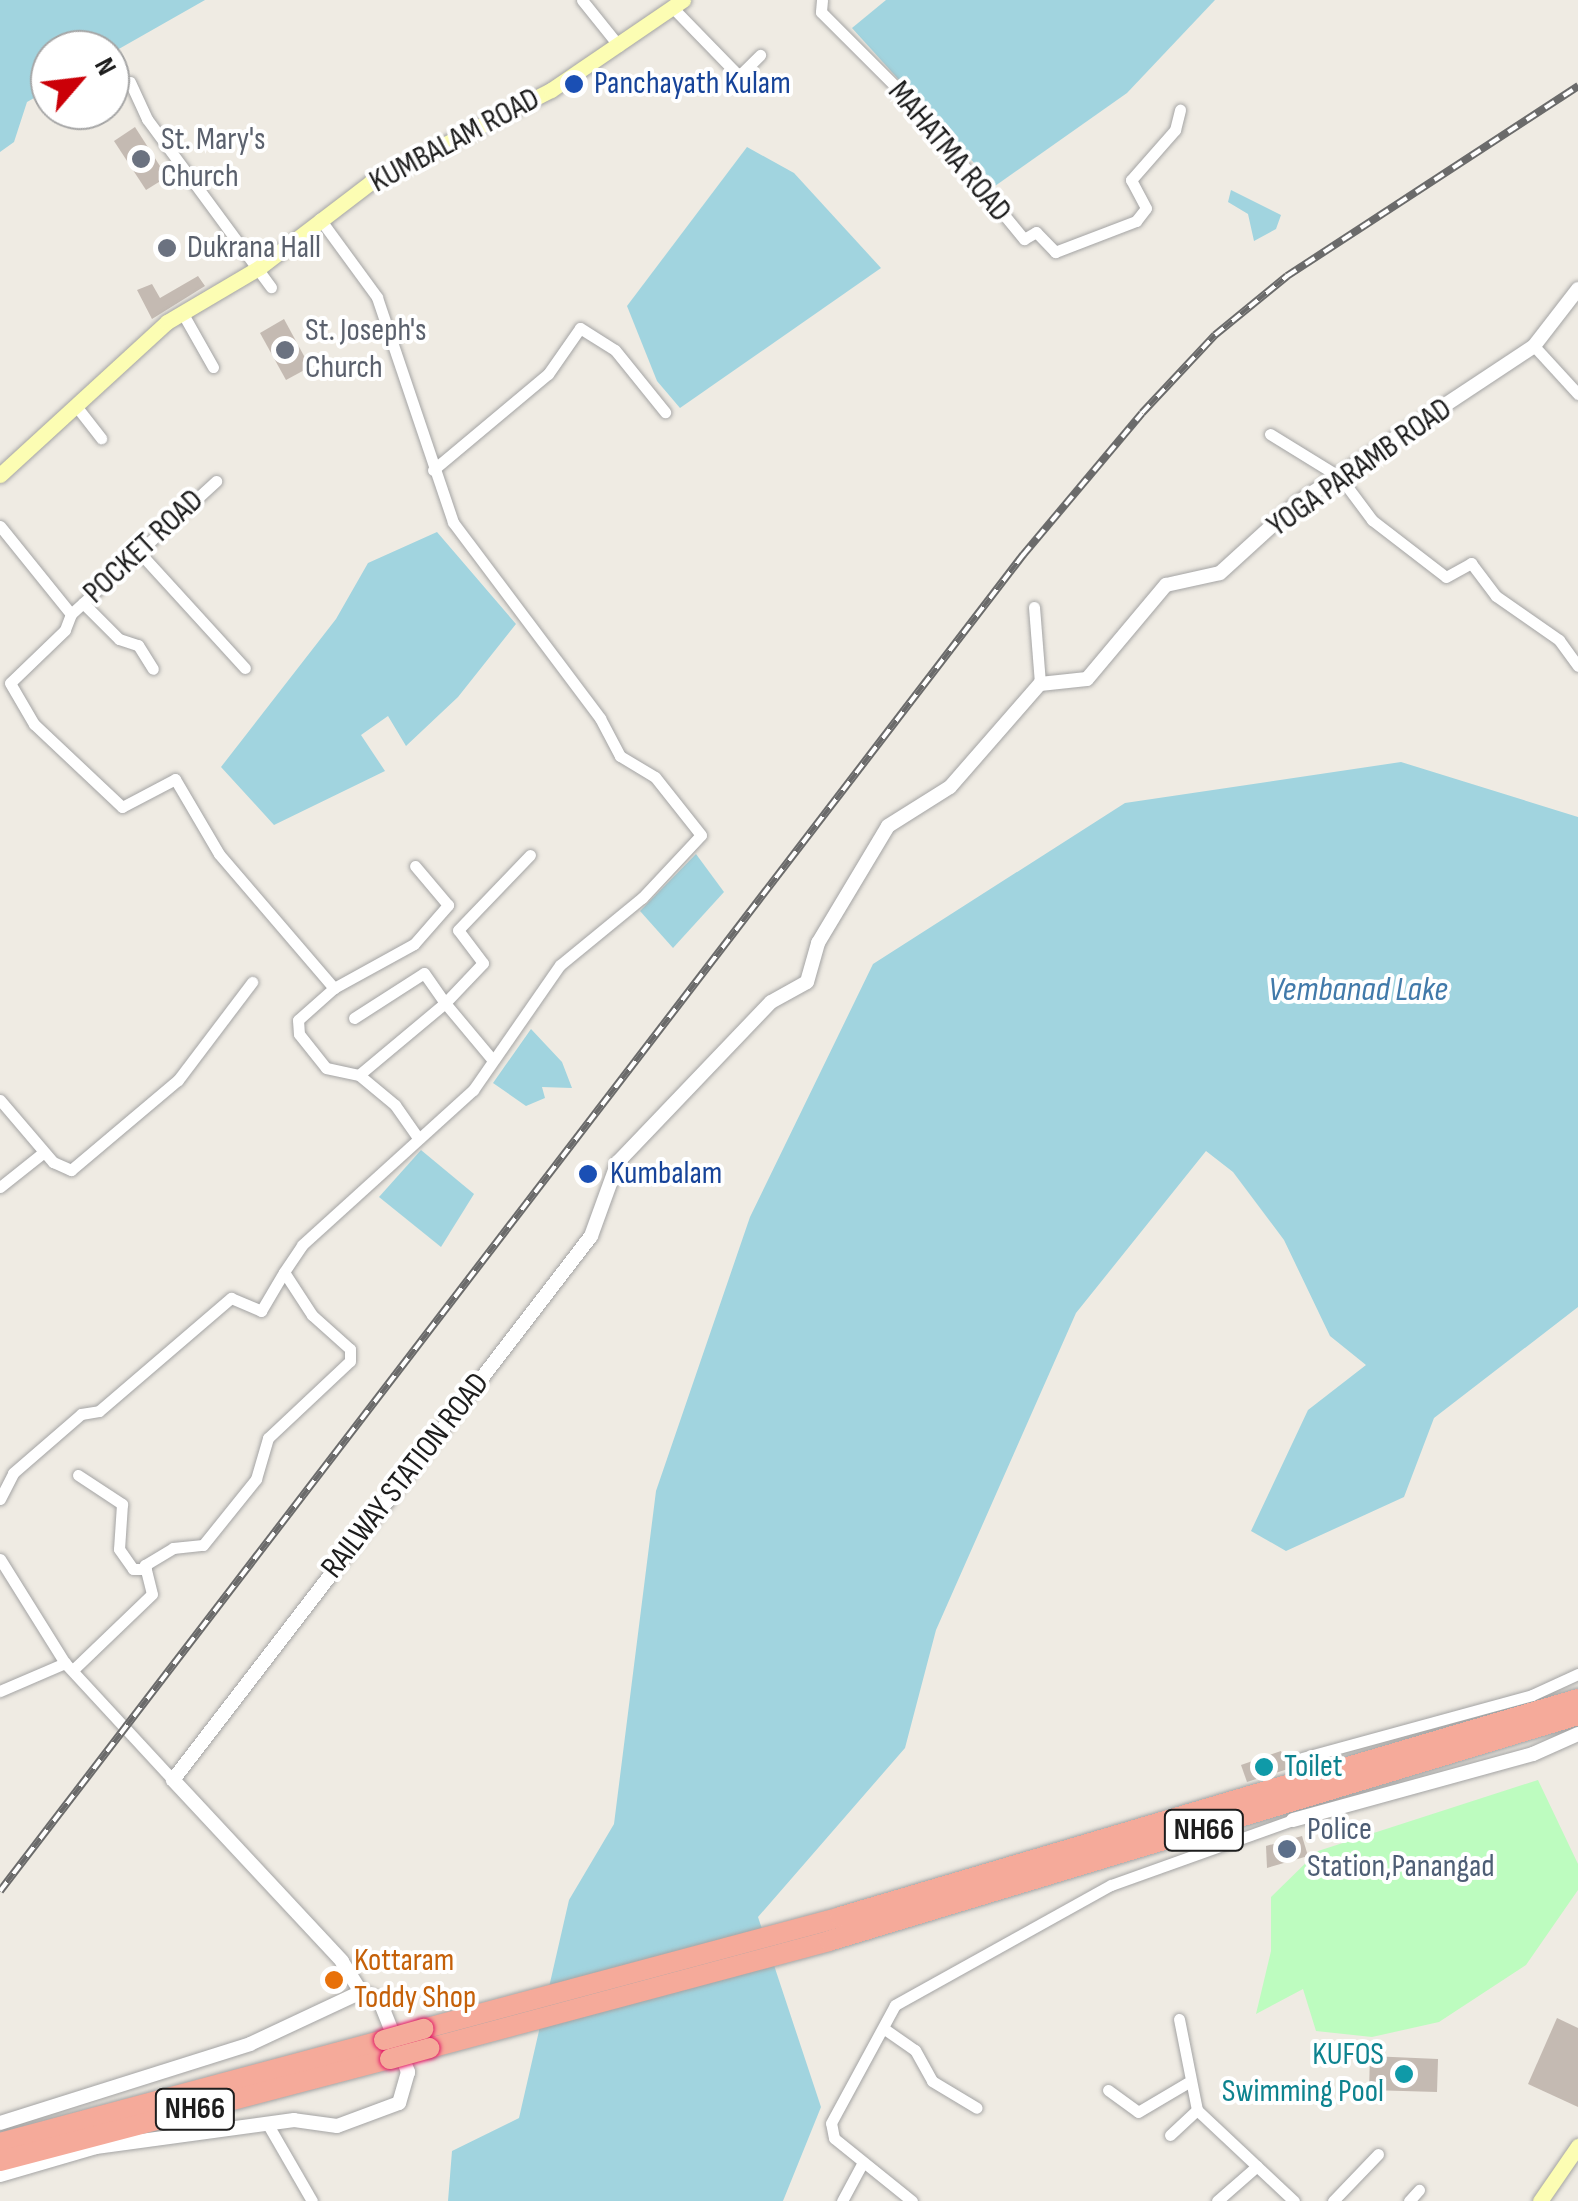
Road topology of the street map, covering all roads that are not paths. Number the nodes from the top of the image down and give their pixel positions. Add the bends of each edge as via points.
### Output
1 (582, 0) edge
2 (822, 0) edge
3 (678, 4) edge
4 (619, 46) junction
5 (760, 55) dead end
6 (130, 82) dead end
7 (1180, 110) dead end
8 (320, 219) junction
9 (260, 267) junction
10 (271, 287) dead end
11 (1578, 289) edge
12 (184, 314) junction
13 (1534, 346) junction
14 (213, 367) dead end
15 (1578, 394) edge
16 (76, 406) junction
17 (665, 412) dead end
18 (1270, 434) dead end
19 (101, 438) dead end
20 (434, 470) junction
21 (0, 475) edge
22 (1340, 476) junction
23 (216, 480) dead end
24 (0, 526) edge
25 (138, 552) junction
26 (84, 602) junction
27 (1034, 607) dead end
28 (72, 614) junction
29 (1578, 666) edge
30 (245, 668) dead end
31 (153, 669) dead end
32 (1040, 684) junction
33 (5, 688) edge
34 (530, 855) dead end
35 (415, 866) dead end
36 (252, 982) dead end
37 (334, 988) junction
38 (446, 1003) junction
39 (354, 1018) dead end
40 (491, 1058) junction
41 (359, 1075) junction
42 (0, 1100) edge
43 (417, 1136) junction
44 (44, 1152) junction
45 (0, 1187) edge
46 (284, 1272) junction
47 (78, 1476) dead end
48 (0, 1500) edge
49 (0, 1558) edge
50 (146, 1569) junction
51 (71, 1665) junction
52 (1578, 1674) edge
53 (0, 1692) edge
54 (1578, 1699) edge
55 (1578, 1716) edge
56 (1578, 1734) edge
57 (1302, 1758) dead end
58 (173, 1780) junction
59 (1292, 1820) joint
60 (361, 1992) junction
61 (1179, 2018) dead end
62 (486, 2024) junction
63 (886, 2030) junction
64 (388, 2040) junction
65 (1187, 2083) junction
66 (1108, 2090) dead end
67 (977, 2108) dead end
68 (1197, 2110) junction
69 (0, 2123) edge
70 (267, 2123) junction
71 (1170, 2136) dead end
72 (0, 2143) edge
73 (1578, 2146) edge
74 (1378, 2154) dead end
75 (0, 2161) edge
76 (863, 2162) junction
77 (1257, 2166) junction
78 (0, 2175) edge
79 (1420, 2190) dead end
80 (312, 2201) edge
81 (842, 2201) edge
82 (912, 2201) edge
83 (1217, 2201) edge
84 (1294, 2201) edge
85 (1332, 2201) edge
86 (1409, 2201) edge
87 (1540, 2201) edge

1 - 4 street
2 - 7 street, MAHATMA ROAD via 820,12 914,104 1024,239 1036,232 1055,252 1136,222 1146,208 1131,180 1175,130
3 - 4 main road, KUMBALAM ROAD
3 - 5 street via 739,76
4 - 8 main road, KUMBALAM ROAD via 551,90 438,142
6 - 9 street via 147,118
8 - 9 main road, KUMBALAM ROAD
8 - 20 street via 377,297 377,313 422,413
9 - 10 street
9 - 12 main road, KUMBALAM ROAD
11 - 13 street, YOGA PARAMB ROAD
12 - 14 street
12 - 16 main road, KUMBALAM ROAD
13 - 15 street
13 - 22 street, YOGA PARAMB ROAD
16 - 19 street
16 - 21 main road, KUMBALAM ROAD
17 - 20 street via 615,350 580,328 548,374
18 - 22 street
20 - 40 street via 454,522 620,756 654,777 700,835 642,898 560,965
22 - 29 street via 1372,520 1446,577 1471,563 1496,596 1559,640
22 - 32 street, YOGA PARAMB ROAD via 1298,503 1220,573 1166,586 1081,684
23 - 25 street, POCKET ROAD
24 - 28 street
25 - 26 street, POCKET ROAD
25 - 30 street
26 - 28 street, POCKET ROAD
26 - 31 street, POCKET ROAD via 119,639 138,646
27 - 32 street
28 - 33 street, POCKET ROAD via 65,630
32 - 58 street, RAILWAY STATION ROAD via 950,788 888,826 818,943 807,982 770,1002 618,1162 591,1236
33 - 37 street via 63,758 122,808 176,779 218,854
34 - 38 street via 462,922 458,930 483,963
35 - 37 street via 448,905 414,944
36 - 44 street via 178,1080 103,1150 70,1170
37 - 41 street via 298,1020 299,1034 326,1068
38 - 39 street via 424,974
38 - 40 street
38 - 41 street
40 - 43 street via 473,1090
41 - 43 street
42 - 44 street
43 - 46 street
44 - 45 street
46 - 48 street via 261,1312 231,1298 99,1411 81,1414 13,1474
46 - 50 street via 312,1314 350,1349 350,1362 268,1438 256,1479 204,1545 173,1548
47 - 50 street via 122,1504 119,1549 133,1569
49 - 51 street
50 - 51 street via 152,1594
51 - 53 street
51 - 58 street
52 - 57 street via 1532,1695
54 - 62 highway, NH66
55 - 62 highway, NH66 via 829,1942
56 - 59 street via 1533,1754
58 - 60 street via 342,1961
59 - 63 street via 1111,1885 895,2005
60 - 64 street via 380,1999
60 - 69 street via 250,2044
61 - 65 street
62 - 64 highway, NH66, bridge via 427,2039
63 - 67 street via 915,2050 932,2081
63 - 76 street via 832,2123 834,2138
64 - 70 street via 408,2072 399,2102 338,2126
64 - 72 highway, NH66
64 - 75 highway, NH66
65 - 66 street via 1138,2112
65 - 68 street
68 - 71 street
68 - 77 street
70 - 78 street via 96,2147
70 - 80 street
73 - 87 main road
74 - 85 street
76 - 81 street
76 - 82 street
77 - 83 street
77 - 84 street
79 - 86 street

